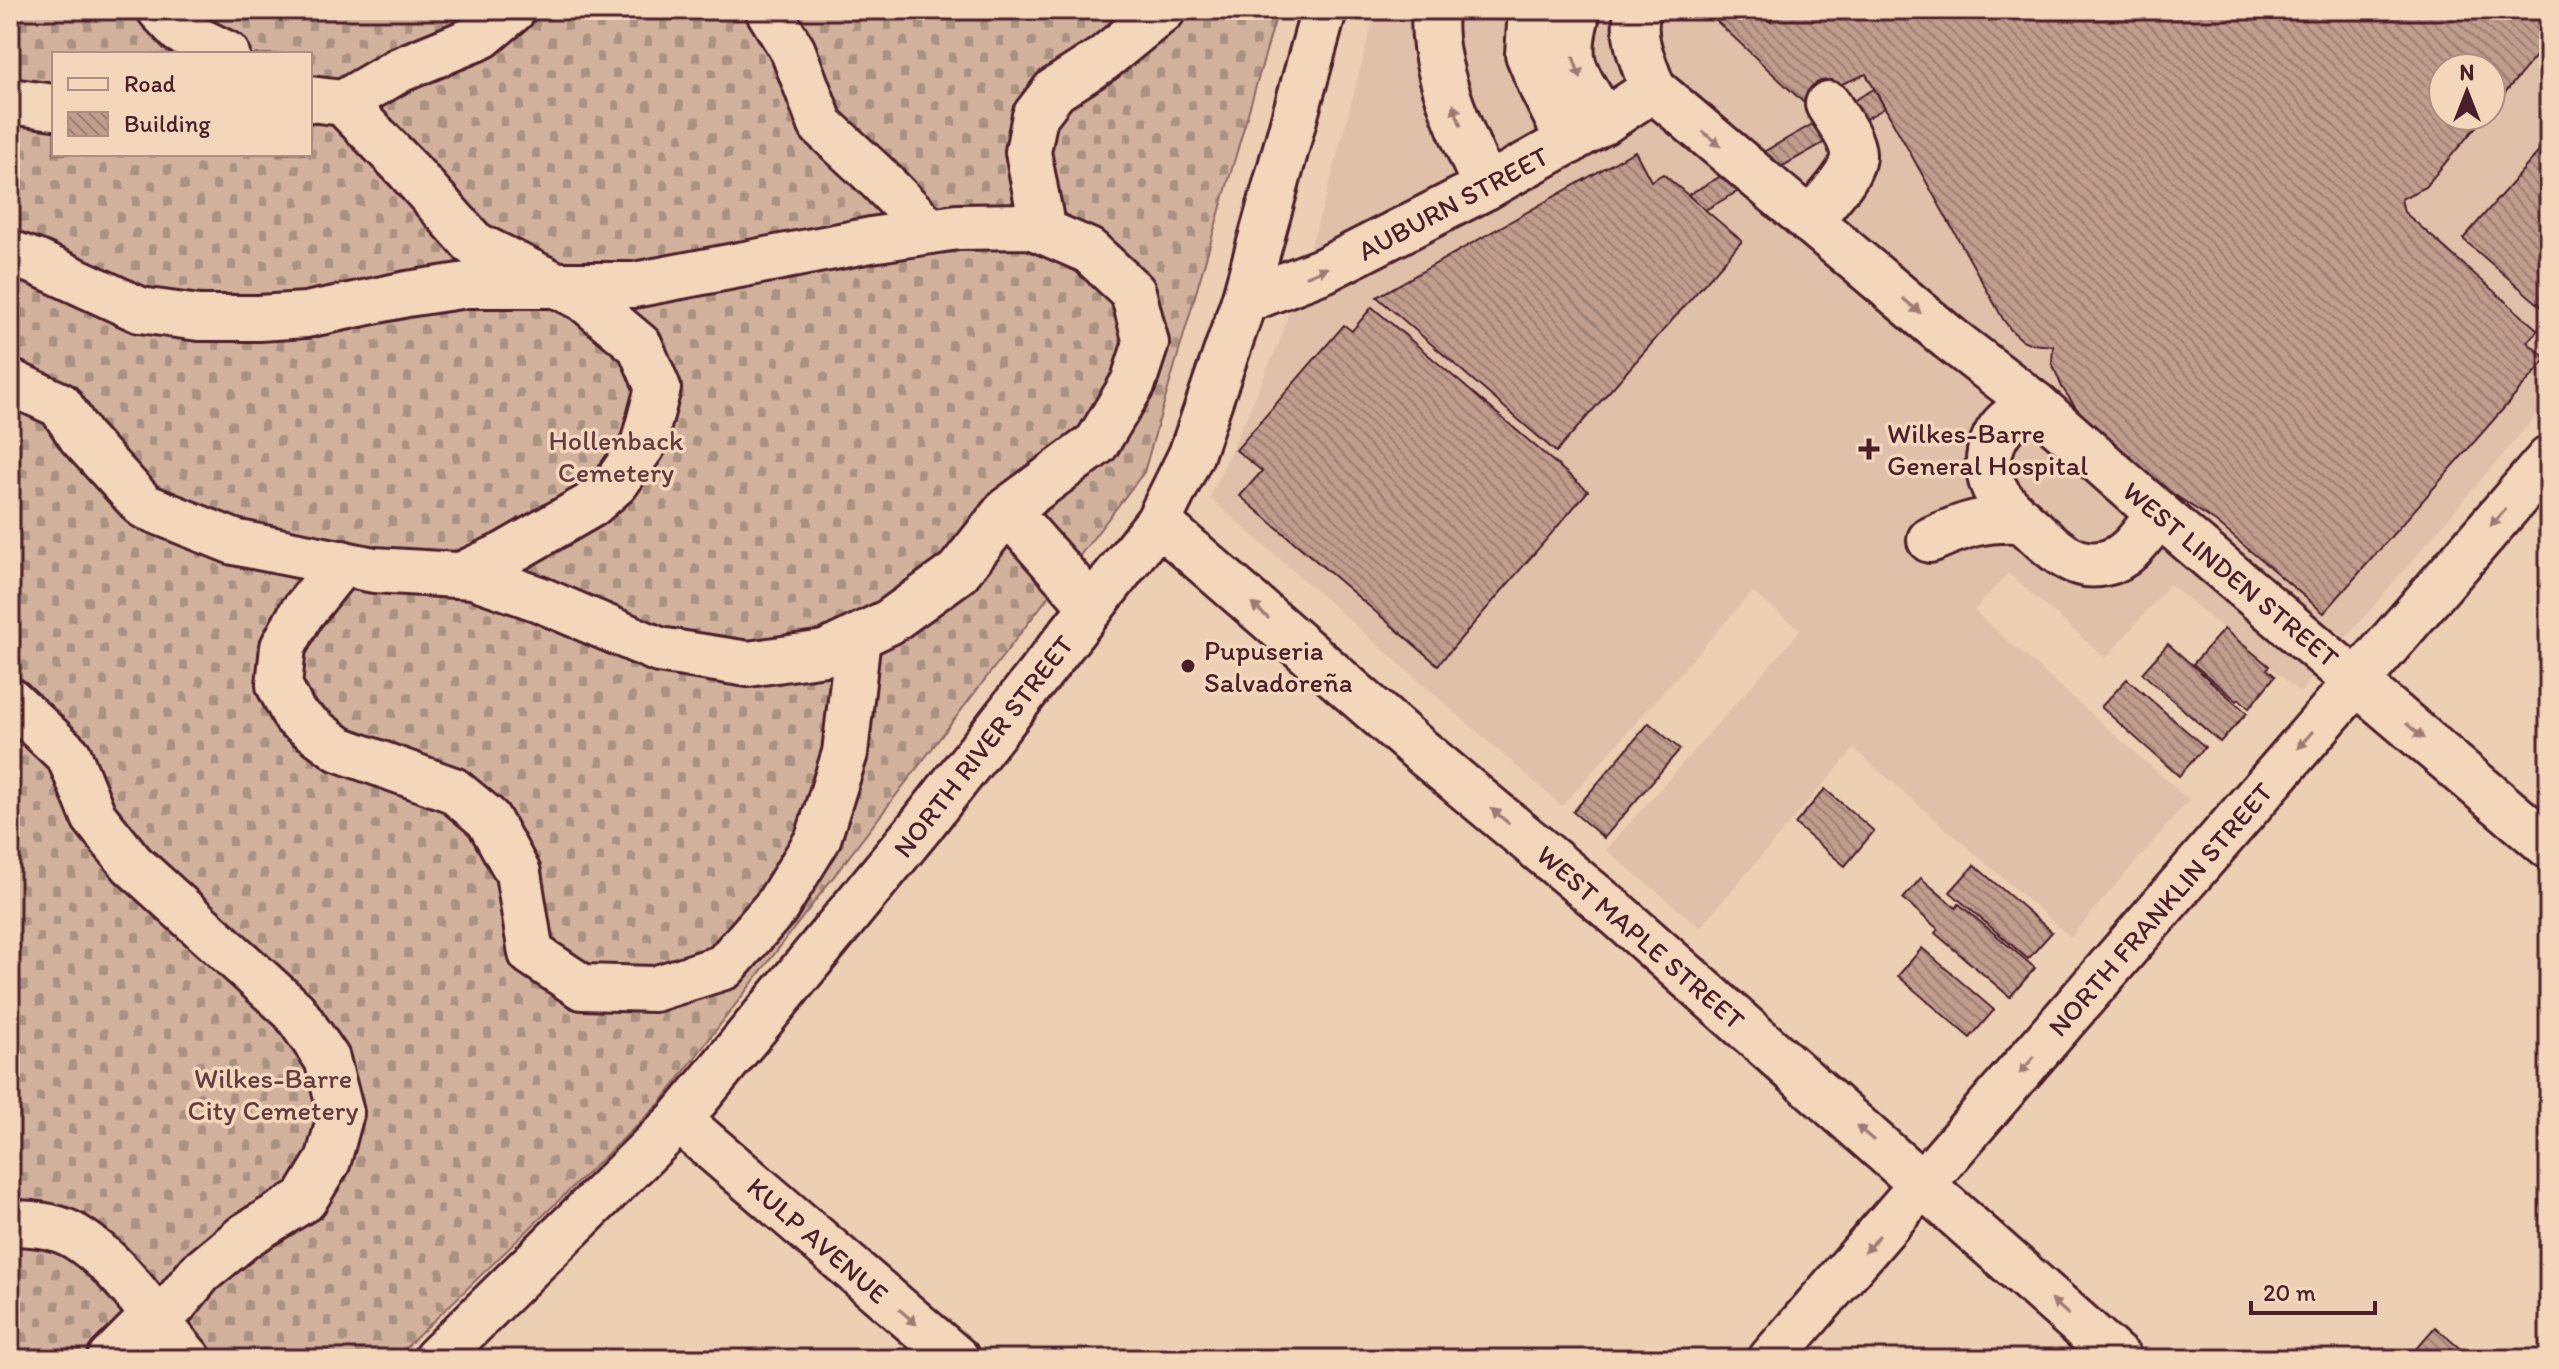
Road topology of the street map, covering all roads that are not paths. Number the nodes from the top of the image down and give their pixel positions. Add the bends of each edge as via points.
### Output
1 (160, 10) edge
2 (513, 10) edge
3 (768, 10) edge
4 (1163, 10) edge
5 (1324, 10) edge
6 (1435, 10) edge
7 (1531, 10) edge
8 (1578, 10) edge
9 (1638, 10) edge
10 (223, 52) edge
11 (1653, 89) junction
12 (10, 101) edge
13 (326, 101) edge
14 (1828, 104) dead end
15 (52, 107) edge
16 (1587, 131) junction
17 (1486, 187) junction
18 (1809, 221) junction
19 (930, 231) junction
20 (1043, 231) junction
21 (10, 253) edge
22 (552, 283) junction
23 (1244, 301) junction
24 (1980, 363) junction
25 (10, 382) edge
26 (2036, 405) junction
27 (1989, 457) junction
28 (2549, 459) edge
29 (1007, 510) junction
30 (2159, 514) junction
31 (2022, 520) junction
32 (1158, 522) junction
33 (342, 563) junction
34 (461, 575) junction
35 (1092, 607) junction
36 (858, 637) junction
37 (2356, 681) junction
38 (10, 700) edge
39 (2549, 846) edge
40 (679, 1120) junction
41 (1924, 1185) junction
42 (10, 1223) edge
43 (154, 1315) junction
44 (454, 1353) edge
45 (110, 1359) edge
46 (189, 1359) edge
47 (957, 1359) edge
48 (1771, 1359) edge
49 (2119, 1359) edge

1 - 10 street via 180,31
2 - 13 street via 482,36
3 - 19 street via 793,51 821,125
4 - 20 street via 1055,90 1035,116 1028,152
5 - 23 street, NORTH RIVER STREET
17 -> 6 street via 1437,61
7 - 16 street via 1528,54 1542,88
8 -> 16 street via 1572,62 1585,90
9 - 11 street via 1637,45
11 - 16 street, AUBURN STREET
11 -> 18 street, WEST LINDEN STREET
12 - 15 street
13 - 22 street via 408,170 474,244
14 - 18 street via 1854,155 1847,175
16 - 17 street, AUBURN STREET
23 -> 17 street, AUBURN STREET via 1324,270
18 -> 24 street, WEST LINDEN STREET
19 - 20 street via 1016,226
19 - 22 street via 634,285
20 - 29 street via 1089,251 1133,292 1146,343 1133,383 1097,443
21 - 22 street via 140,310 199,318 306,315 467,285
22 - 34 street via 583,298 640,346 658,388 643,445 616,483 591,505
23 - 32 street, NORTH RIVER STREET via 1191,455
24 - 26 street, WEST LINDEN STREET
24 - 27 street
25 - 33 street via 60,405 81,437 144,506 234,542
26 - 27 street via 1997,432
26 - 30 street, WEST LINDEN STREET
27 - 31 street via 1993,488
27 - 31 street via 1930,540 1991,518
28 -> 37 street, NORTH FRANKLIN STREET
29 - 35 street
29 - 36 street via 958,572 889,622
30 - 31 street via 2124,556 2104,564 2076,563
30 - 37 street, WEST LINDEN STREET
32 - 35 street, NORTH RIVER STREET
41 -> 32 street, WEST MAPLE STREET
33 - 34 street
33 - 36 street via 301,614 283,647 279,685 295,716 339,749 453,790 488,819 518,873 531,953 582,987 654,989 724,967 777,906 818,839 845,753
34 - 36 street via 539,599 659,650 748,664 825,653
35 - 40 street, NORTH RIVER STREET
37 -> 39 street, WEST LINDEN STREET
37 -> 41 street, NORTH FRANKLIN STREET
38 - 43 street via 69,756 94,817 132,864 294,1011 327,1059 341,1113 328,1161 305,1199 246,1235 200,1273 174,1305
40 - 44 street, NORTH RIVER STREET
40 -> 47 street, KULP AVENUE
41 -> 48 street, NORTH FRANKLIN STREET
49 -> 41 street, WEST MAPLE STREET
42 - 43 street via 31,1223 74,1236 122,1275
43 - 45 street
43 - 46 street

